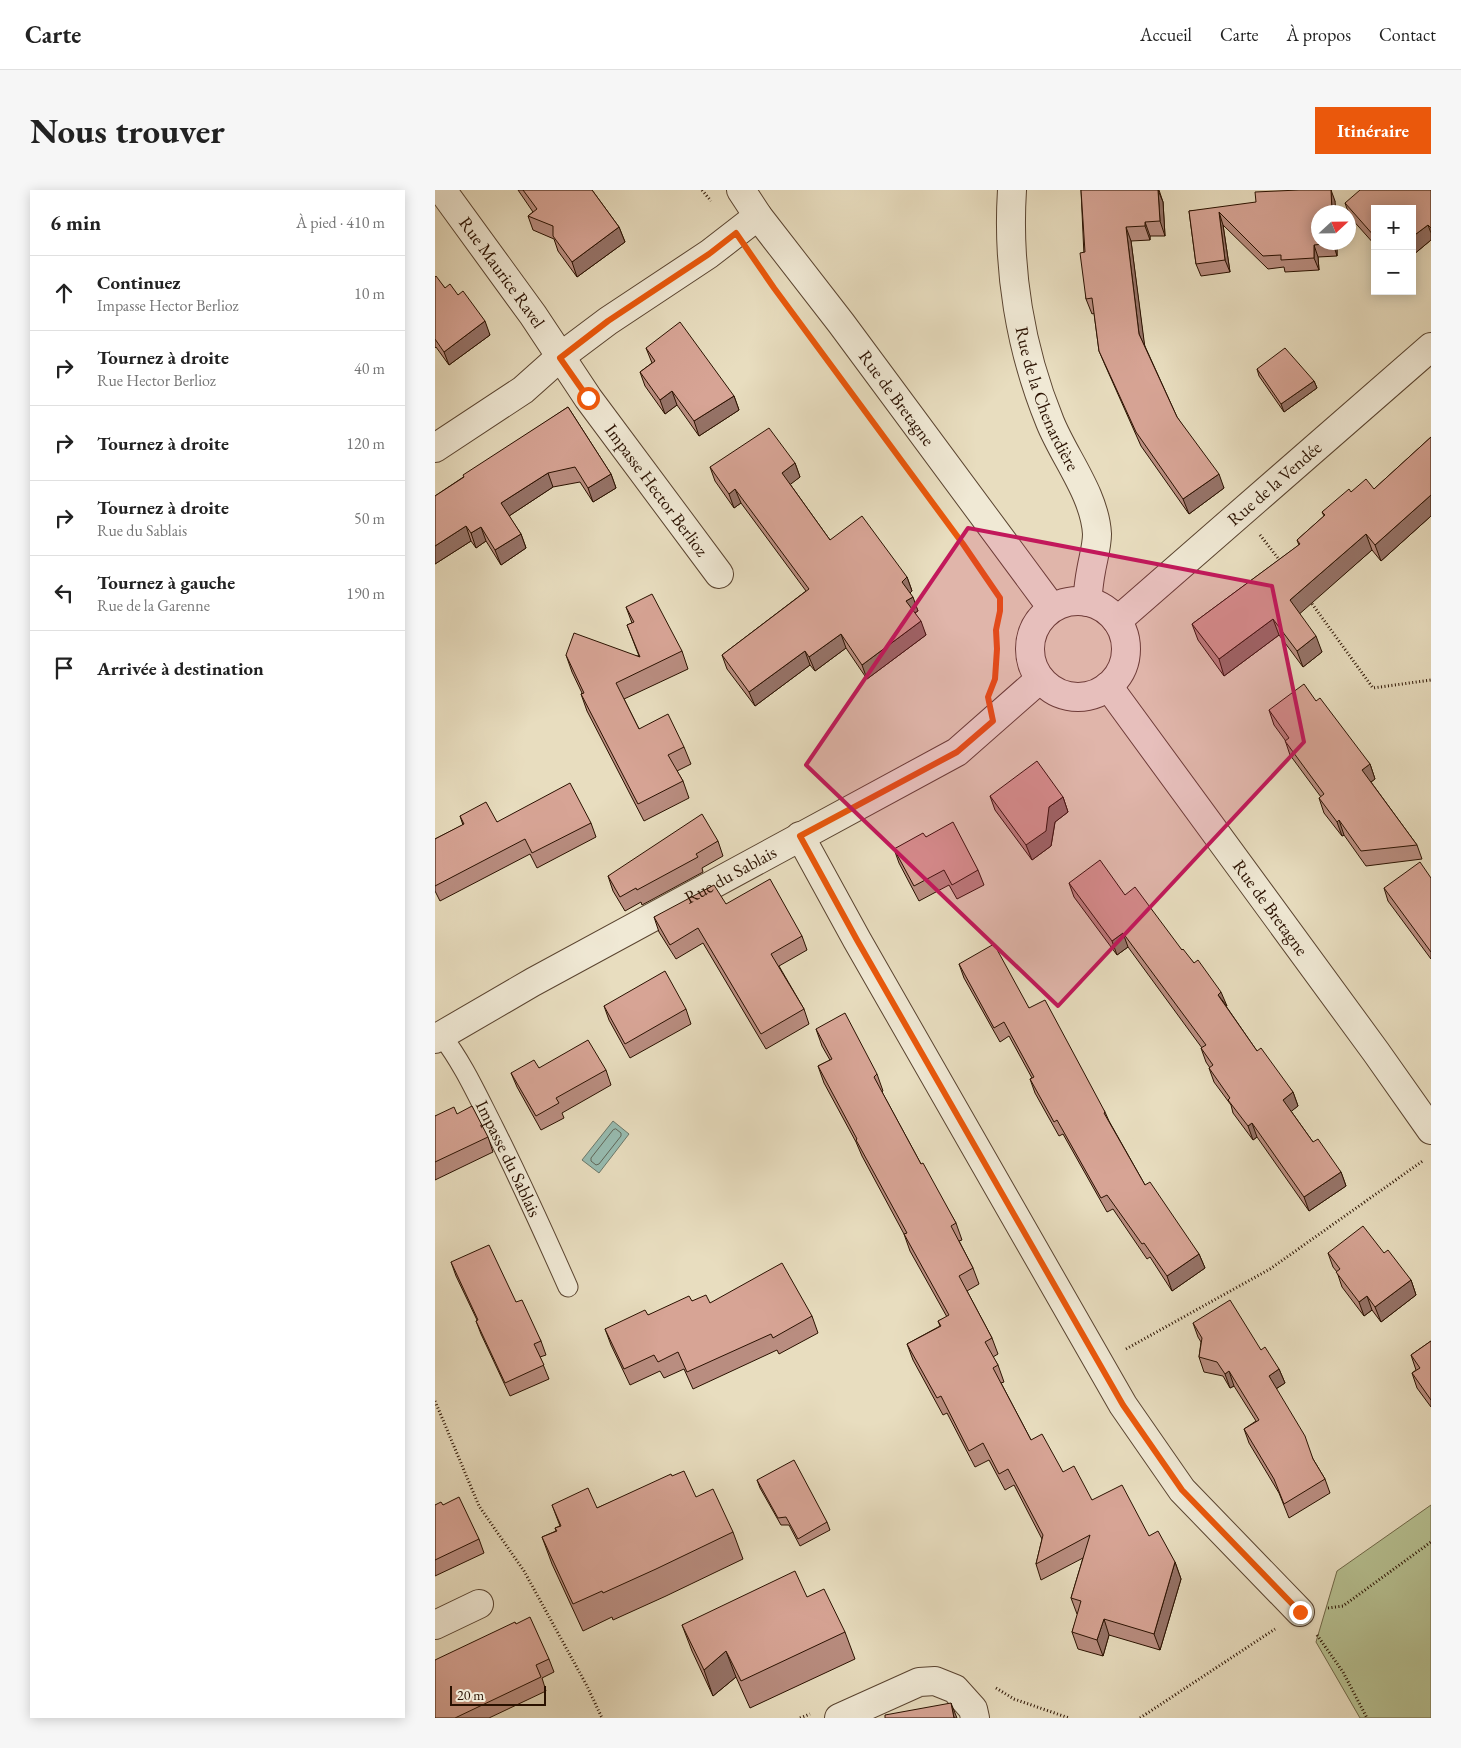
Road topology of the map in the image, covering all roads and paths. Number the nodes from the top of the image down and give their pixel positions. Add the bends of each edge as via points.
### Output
1 (442, 190) edge
2 (702, 190) edge
3 (741, 190) edge
4 (1012, 190) edge
5 (758, 216) junction
6 (736, 233) junction
7 (803, 328) dead end
8 (1431, 347) edge
9 (560, 358) junction
10 (435, 448) edge
11 (928, 496) dead end
12 (1242, 511) junction
13 (957, 536) dead end
14 (1284, 566) edge
15 (719, 574) dead end
16 (1307, 597) edge
17 (1087, 602) junction
18 (1052, 608) junction
19 (1117, 621) junction
20 (1040, 679) junction
21 (1431, 680) edge
22 (1108, 686) junction
23 (993, 721) junction
24 (800, 836) junction
25 (438, 1037) edge
26 (1431, 1130) edge
27 (1431, 1156) edge
28 (567, 1287) dead end
29 (1100, 1364) junction
30 (435, 1401) edge
31 (1431, 1542) edge
32 (479, 1604) dead end
33 (1300, 1612) junction
34 (435, 1624) edge
35 (602, 1718) edge
36 (839, 1718) edge
37 (975, 1718) edge
38 (1140, 1718) edge
39 (1367, 1718) edge

1 - 9 street, Rue Maurice Ravel via 533,315
2 - 6 path
3 - 5 street, Rue de Bretagne
4 - 17 street, Rue de la Chenardière via 1013,264 1024,341 1050,422 1091,506 1097,534
5 - 6 street
5 - 18 street, Rue de Bretagne
6 - 9 street
7 - 11 path
8 - 12 street, Rue de la Vendée
9 - 10 street via 523,390
9 - 15 street, Impasse Hector Berlioz
12 - 14 path
12 - 19 street, Rue de la Vendée
13 - 23 path via 1000,598 995,679 988,697
16 - 21 path via 1373,688
17 - 18 street via 1069,602
17 - 19 street via 1104,609
18 - 20 street via 1037,622 1030,641 1031,661
19 - 22 street via 1125,636 1126,653 1122,670
20 - 22 street via 1056,692 1075,698 1095,695
20 - 23 street, Rue du Sablais
22 - 26 street, Rue de Bretagne
23 - 24 street, Rue du Sablais via 957,752
24 - 25 street, Rue du Sablais
24 - 29 street
25 - 28 lane, Impasse du Sablais via 451,1048 484,1109 525,1191
27 - 29 path via 1415,1164 1270,1269
29 - 33 street via 1123,1405 1182,1490
30 - 35 path via 479,1506 524,1570
31 - 33 path via 1343,1606
32 - 34 street
33 - 38 path
33 - 39 path via 1343,1672
36 - 37 street via 919,1682 935,1680 955,1689 973,1709

